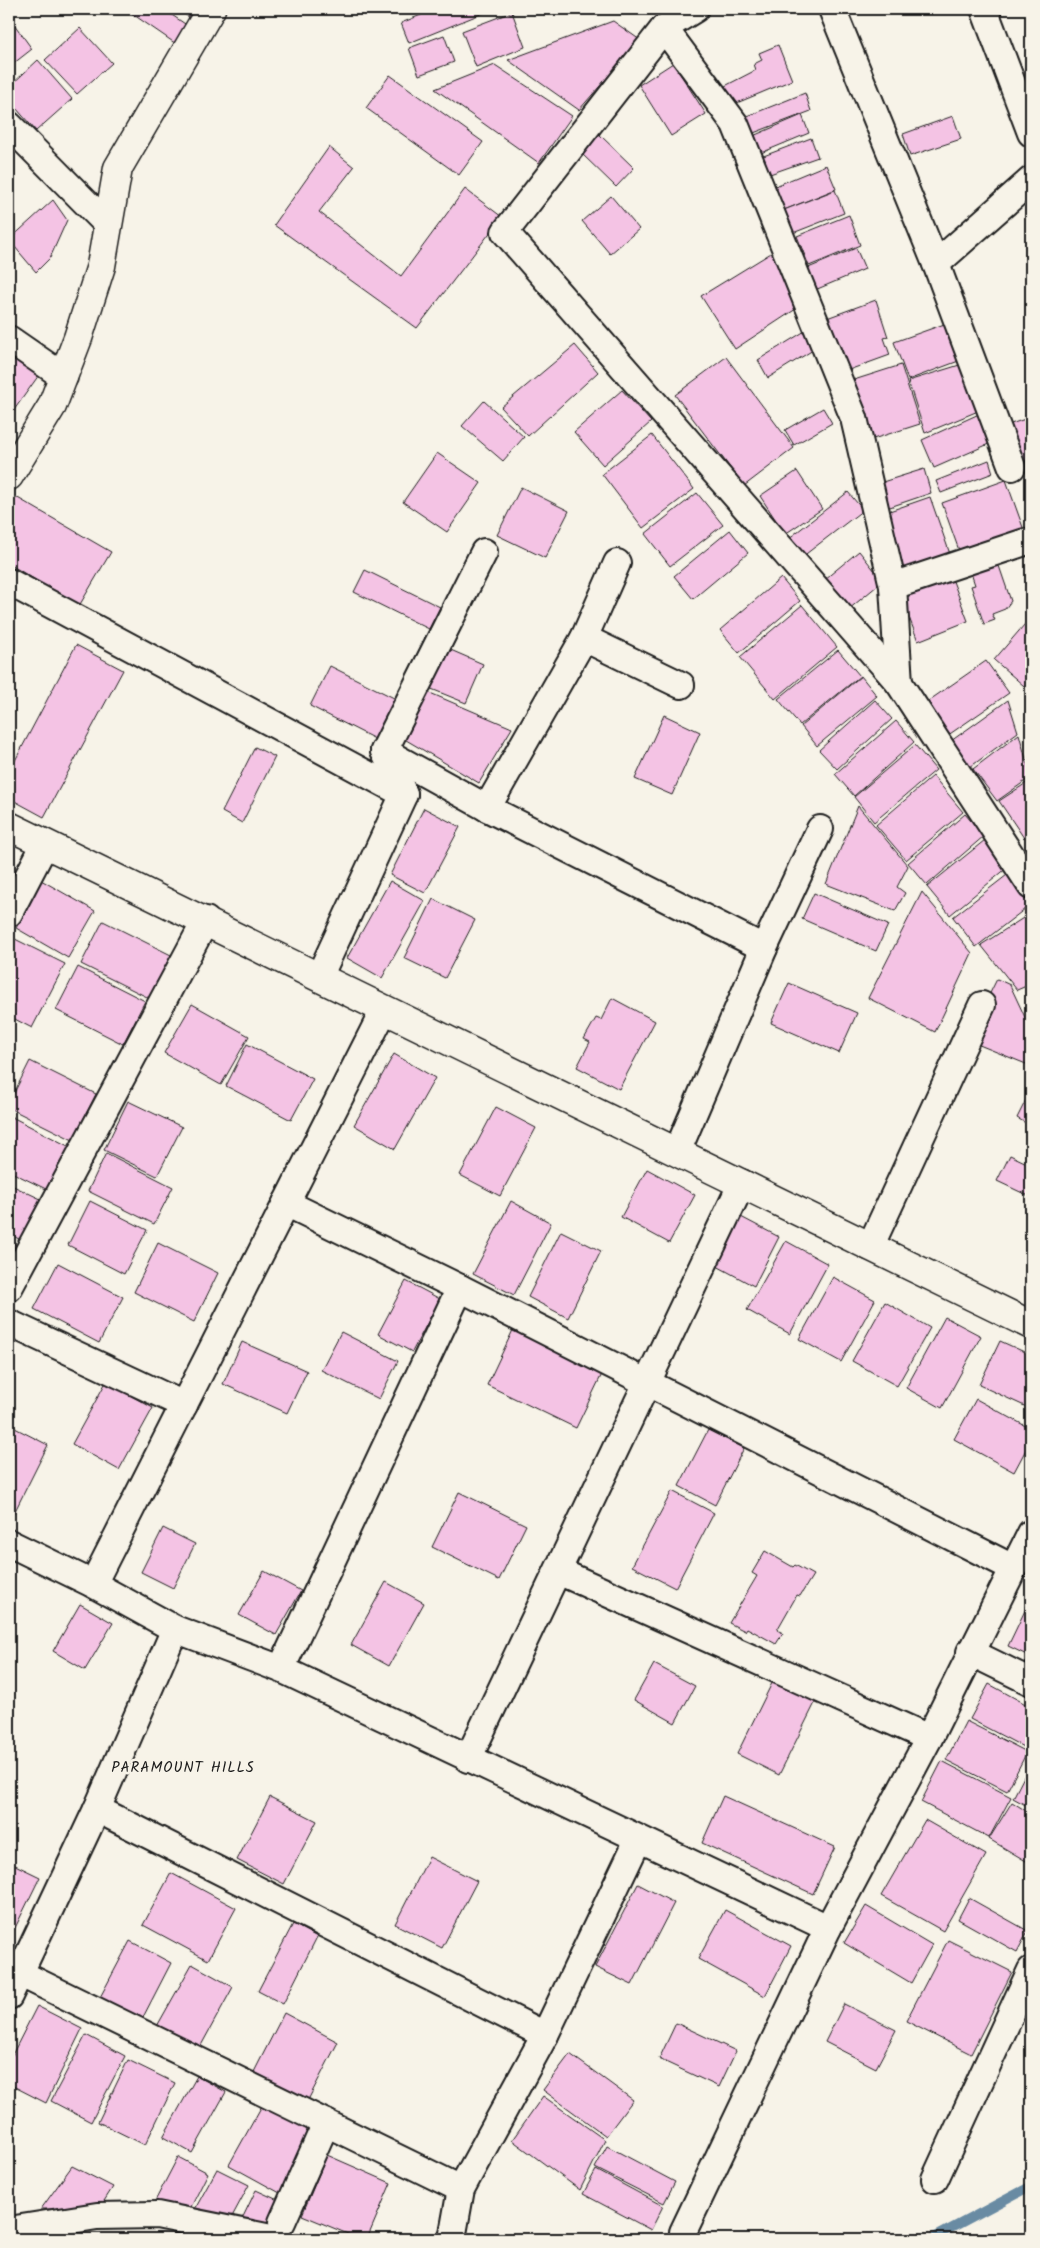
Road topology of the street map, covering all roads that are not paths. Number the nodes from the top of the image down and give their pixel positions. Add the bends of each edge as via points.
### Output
1 (211, 9) edge
2 (832, 9) edge
3 (984, 9) edge
4 (681, 15) edge
5 (9, 125) edge
6 (1031, 133) edge
7 (1031, 180) edge
8 (108, 225) junction
9 (936, 264) junction
10 (9, 339) edge
11 (64, 377) junction
12 (1012, 467) dead end
13 (9, 476) edge
14 (1025, 542) dead end
15 (484, 552) dead end
16 (617, 563) dead end
17 (9, 582) edge
18 (893, 586) junction
19 (584, 638) junction
20 (899, 683) junction
21 (681, 685) dead end
22 (384, 751) junction
23 (404, 794) junction
24 (488, 808) junction
25 (9, 826) edge
26 (820, 829) dead end
27 (45, 844) junction
28 (1031, 886) edge
29 (9, 913) edge
30 (206, 920) junction
31 (764, 948) junction
32 (319, 977) junction
33 (982, 1005) dead end
34 (384, 1010) junction
35 (677, 1152) junction
36 (742, 1183) junction
37 (286, 1203) junction
38 (870, 1246) junction
39 (9, 1288) edge
40 (460, 1288) junction
41 (1029, 1319) edge
42 (9, 1324) edge
43 (648, 1384) junction
44 (184, 1405) junction
45 (1031, 1533) edge
46 (9, 1543) edge
47 (1013, 1568) junction
48 (558, 1571) junction
49 (94, 1584) junction
50 (175, 1629) junction
51 (970, 1652) junction
52 (281, 1669) junction
53 (1031, 1682) edge
54 (929, 1738) junction
55 (468, 1759) junction
56 (97, 1809) junction
57 (638, 1840) junction
58 (828, 1928) junction
59 (1031, 1970) edge
60 (14, 1984) edge
61 (545, 2035) junction
62 (326, 2122) junction
63 (935, 2179) dead end
64 (461, 2189) junction
65 (9, 2230) edge
66 (279, 2231) edge
67 (683, 2232) dead end
68 (452, 2239) edge

1 - 8 street via 118,168
2 - 9 street
3 - 6 street
4 - 18 street via 735,124 854,418
4 - 20 street via 505,232
5 - 8 street
7 - 9 street
8 - 11 street via 101,266
9 - 12 street
10 - 11 street
11 - 13 street via 52,406
14 - 18 street
15 - 22 street
16 - 19 street
17 - 23 street
18 - 20 street
19 - 21 street
19 - 24 street
20 - 28 street
22 - 23 street
22 - 24 street
23 - 32 street
24 - 31 street
25 - 27 street
26 - 31 street
27 - 29 street
27 - 30 street
30 - 32 street
30 - 39 street
31 - 35 street
32 - 34 street
33 - 38 street
34 - 35 street
34 - 37 street
35 - 36 street
36 - 38 street
36 - 43 street
37 - 40 street
37 - 44 street
38 - 41 street
40 - 43 street
40 - 52 street
42 - 44 street
43 - 47 street
43 - 48 street
44 - 49 street
45 - 47 street
46 - 49 street
47 - 51 street
48 - 54 street
48 - 55 street
49 - 50 street
50 - 52 street
50 - 56 street
51 - 53 street
51 - 54 street
52 - 55 street
54 - 58 street
55 - 57 street
56 - 60 street
56 - 61 street
57 - 58 street
57 - 61 street
58 - 67 street
59 - 63 street
60 - 62 street
61 - 64 street
62 - 64 street
62 - 66 street
64 - 68 street
65 - 66 street via 96,2216 157,2215

